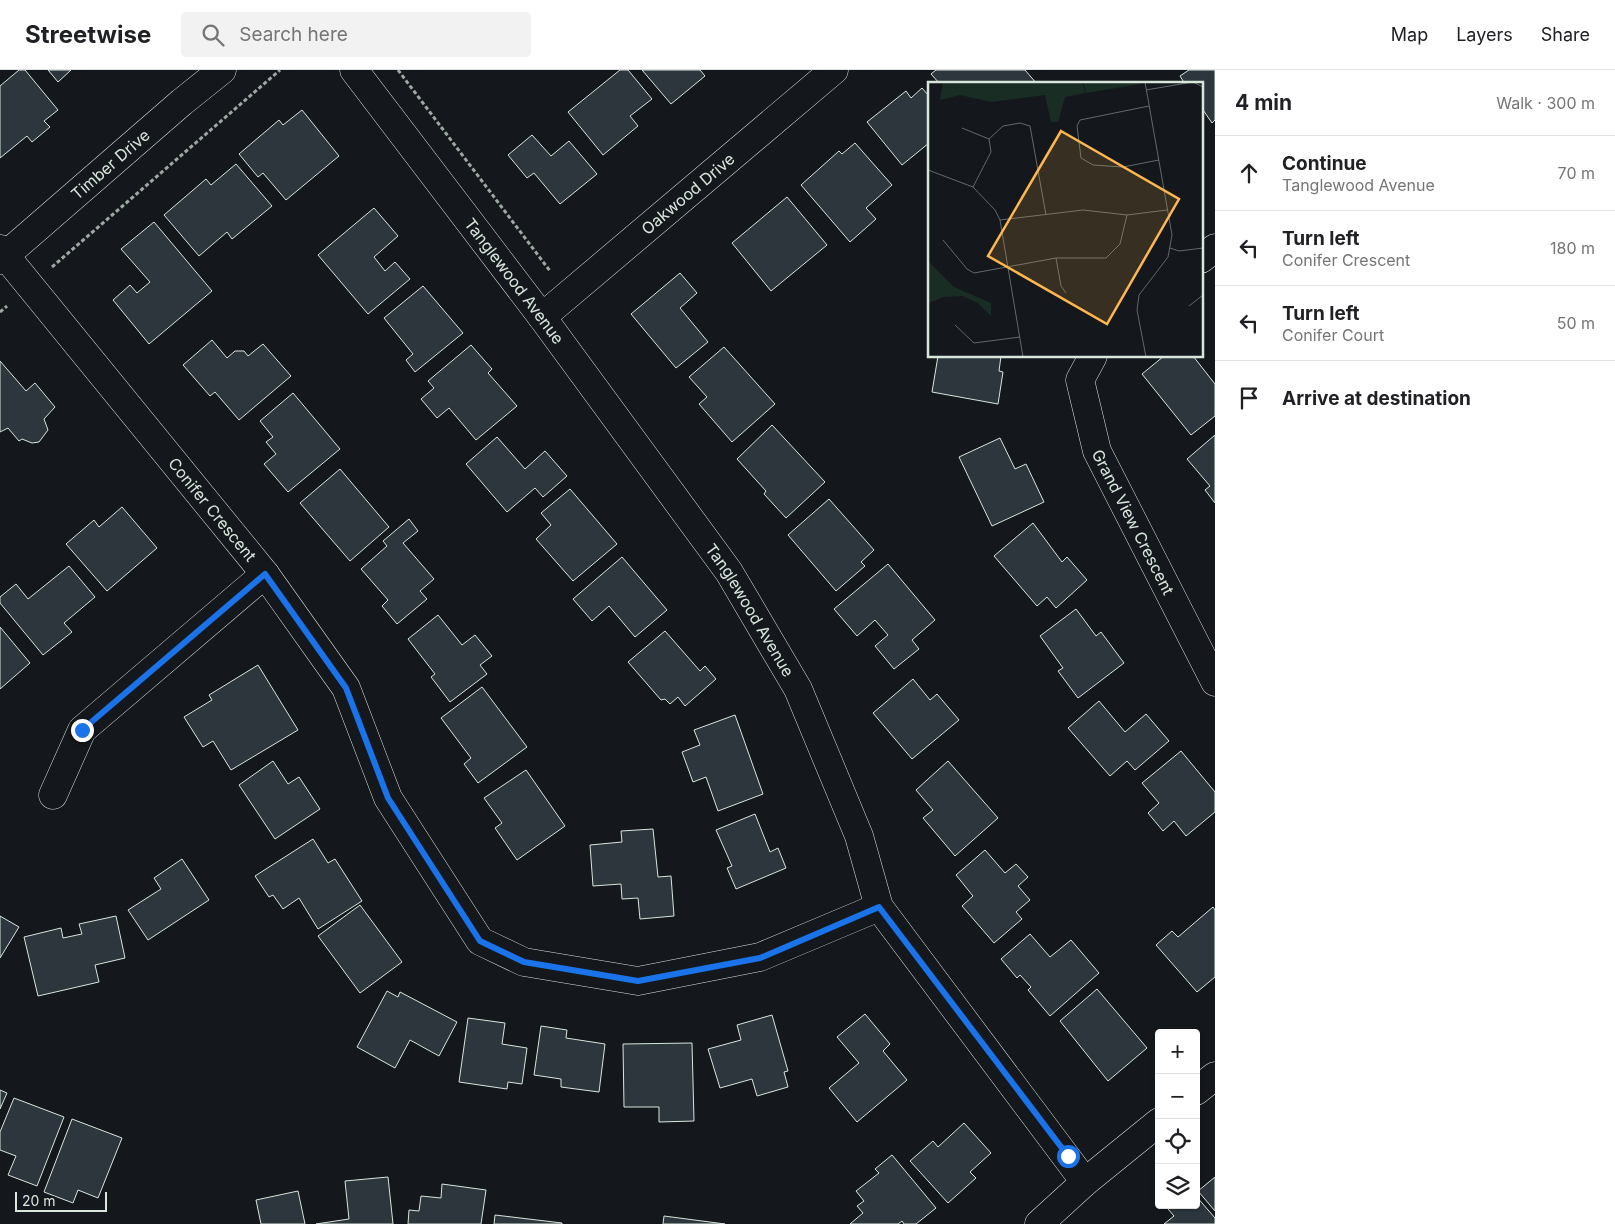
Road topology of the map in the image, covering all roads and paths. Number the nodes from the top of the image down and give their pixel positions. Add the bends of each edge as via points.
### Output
1 (222, 70) edge
2 (280, 70) edge
3 (354, 70) edge
4 (398, 70) edge
5 (834, 70) edge
6 (1215, 248) edge
7 (2, 255) edge
8 (1202, 258) edge
9 (551, 272) dead end
10 (30, 286) junction
11 (0, 312) edge
12 (542, 317) junction
13 (1092, 358) edge
14 (265, 574) junction
15 (1215, 682) edge
16 (53, 795) dead end
17 (879, 907) junction
18 (1215, 1076) edge
19 (1200, 1088) edge
20 (1155, 1125) edge
21 (1085, 1182) junction
22 (1039, 1224) edge

1 - 7 street, Timber Drive
2 - 10 path
3 - 12 street, Tanglewood Avenue
4 - 9 path
5 - 12 street, Oakwood Drive
6 - 8 street
7 - 10 street, Conifer Crescent
10 - 11 path
10 - 14 street, Conifer Crescent
12 - 17 street, Tanglewood Avenue via 729,572 798,689 859,836
13 - 15 street, Grand View Crescent via 1080,380 1096,451
14 - 16 street via 82,730
14 - 17 street, Conifer Crescent via 346,688 388,798 480,941 524,962 638,981 760,958
17 - 21 street, Tanglewood Avenue
18 - 19 street
20 - 21 street
21 - 22 street

